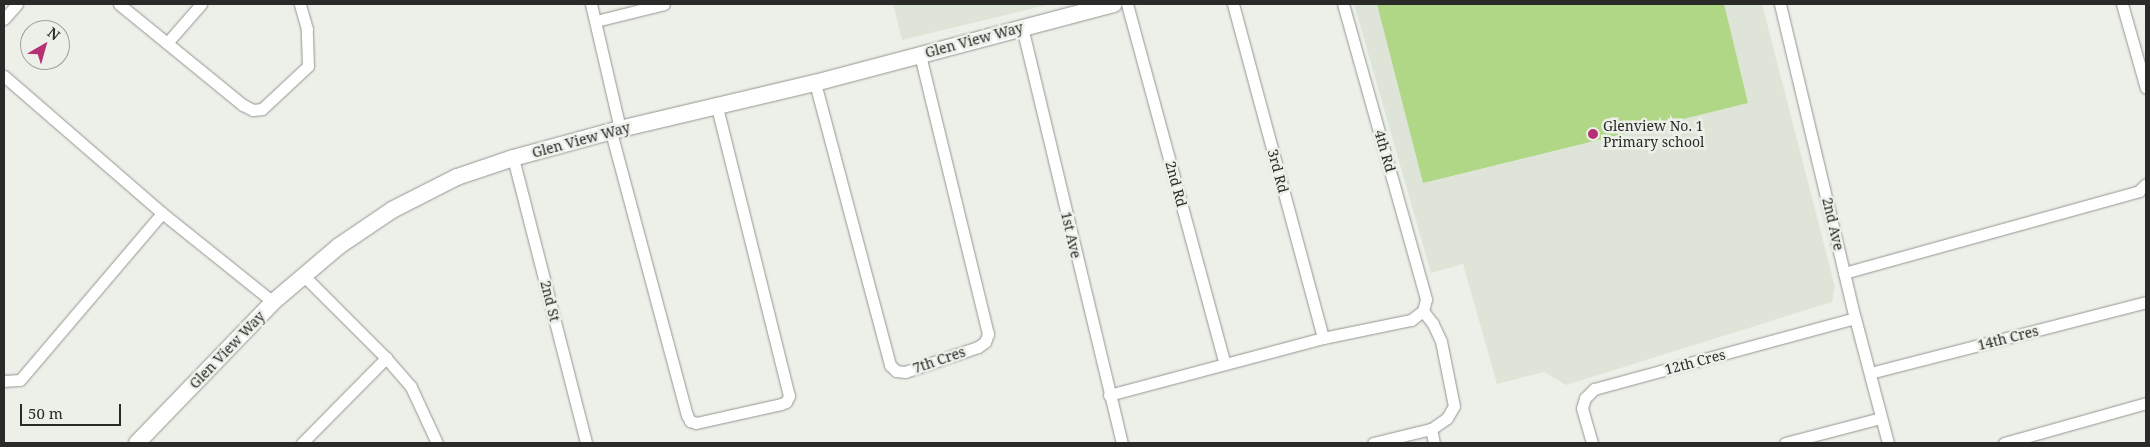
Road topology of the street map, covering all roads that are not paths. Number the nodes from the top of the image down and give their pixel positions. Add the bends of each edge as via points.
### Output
1 (17, 4) edge
2 (119, 4) edge
3 (201, 4) edge
4 (300, 4) edge
5 (591, 4) edge
6 (664, 4) edge
7 (1114, 4) edge
8 (1127, 4) edge
9 (1234, 4) edge
10 (1344, 4) edge
11 (1780, 4) edge
12 (2122, 4) edge
13 (4, 19) edge
14 (596, 21) junction
15 (1022, 27) junction
16 (167, 43) junction
17 (920, 54) junction
18 (4, 76) edge
19 (815, 83) junction
20 (2146, 88) edge
21 (717, 107) junction
22 (615, 131) junction
23 (514, 158) junction
24 (2146, 184) edge
25 (162, 213) junction
26 (1844, 273) junction
27 (303, 275) junction
28 (273, 302) junction
29 (2146, 302) edge
30 (1423, 311) junction
31 (1855, 318) junction
32 (1323, 338) junction
33 (386, 358) junction
34 (1225, 364) junction
35 (1870, 373) junction
36 (4, 381) edge
37 (1109, 395) junction
38 (2146, 403) edge
39 (1881, 418) junction
40 (1431, 429) junction
41 (138, 443) edge
42 (302, 443) edge
43 (437, 443) edge
44 (586, 443) edge
45 (1122, 443) edge
46 (1373, 443) edge
47 (1434, 443) edge
48 (1592, 443) edge
49 (1785, 443) edge
50 (1888, 443) edge
51 (2004, 443) edge

1 - 13 street
2 - 16 street
3 - 16 street
4 - 16 street via 307,29 308,66 262,109 253,110 243,105
5 - 14 street
6 - 14 street
7 - 15 street, Glen View Way
8 - 34 street, 2nd Rd
9 - 32 street, 3rd Rd
10 - 30 street, 4th Rd via 1426,299
11 - 26 street, 2nd Ave
12 - 20 street
14 - 22 street
15 - 17 street, Glen View Way
15 - 37 street, 1st Ave
17 - 19 street, Glen View Way
17 - 19 street, 7th Cres via 988,334 978,347 905,372 896,371 890,365
18 - 25 street
19 - 21 street, Glen View Way
21 - 22 street, Glen View Way
21 - 22 street via 789,396 781,404 696,423 690,421
22 - 23 street, Glen View Way
23 - 27 street, Glen View Way via 457,177 392,210
23 - 44 street, 2nd St
24 - 26 street via 2139,190
25 - 28 street
25 - 36 street via 20,380
26 - 31 street, 2nd Ave
27 - 28 street, Glen View Way
27 - 33 street
28 - 41 street, Glen View Way
29 - 35 street, 14th Cres
30 - 32 street via 1411,320
30 - 40 street via 1441,341 1454,406 1447,418
31 - 35 street, 2nd Ave
31 - 48 street, 12th Cres via 1594,389 1585,398 1582,408
32 - 34 street
33 - 42 street
33 - 43 street via 411,387
34 - 37 street
35 - 39 street, 2nd Ave
37 - 45 street, 1st Ave
38 - 51 street
39 - 49 street
39 - 50 street, 2nd Ave
40 - 46 street
40 - 47 street

